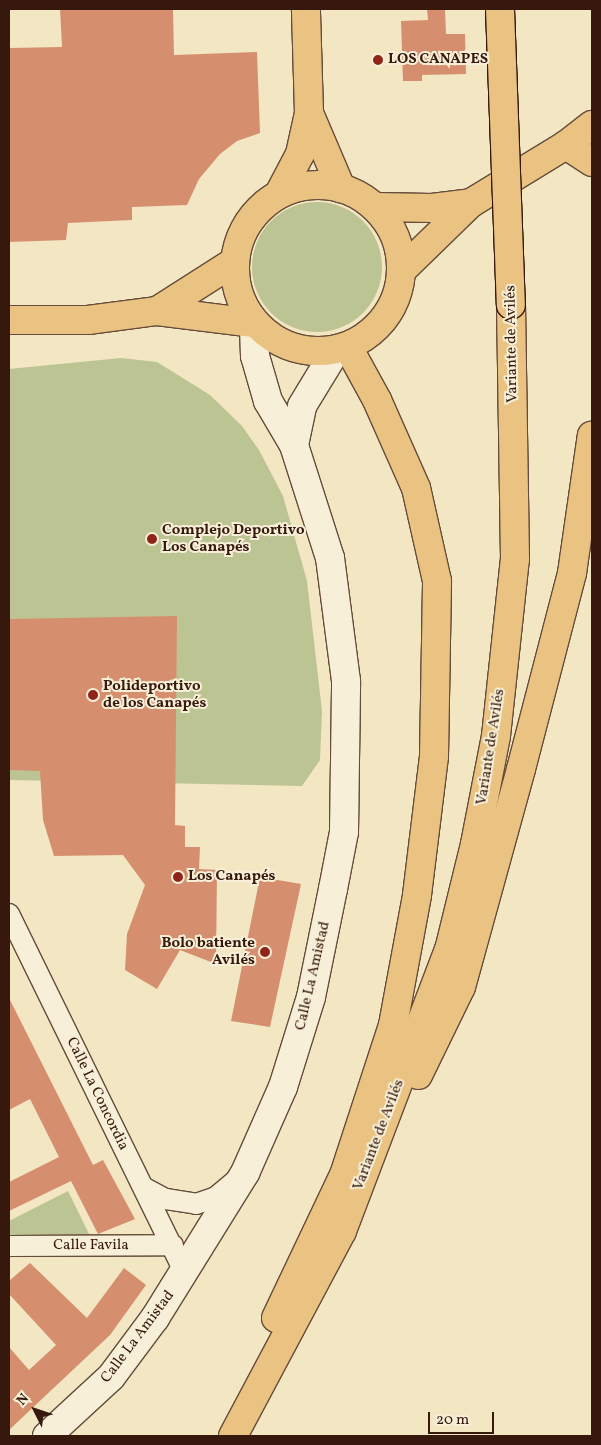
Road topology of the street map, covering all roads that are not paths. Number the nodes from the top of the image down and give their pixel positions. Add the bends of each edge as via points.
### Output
1 (306, 9) edge
2 (500, 9) edge
3 (309, 113) junction
4 (592, 125) edge
5 (566, 145) junction
6 (592, 162) edge
7 (342, 188) junction
8 (279, 194) junction
9 (471, 203) junction
10 (375, 207) junction
11 (234, 262) junction
12 (402, 270) junction
13 (157, 310) junction
14 (9, 320) edge
15 (254, 323) junction
16 (342, 348) junction
17 (592, 435) edge
18 (294, 445) junction
19 (9, 914) edge
20 (14, 936) edge
21 (245, 1173) junction
22 (143, 1187) junction
23 (342, 1231) junction
24 (9, 1246) edge
25 (173, 1246) junction
26 (185, 1274) junction
27 (47, 1436) edge
28 (214, 1436) edge
29 (233, 1436) edge

1 - 3 main road
2 - 23 main road, Variante de Avilés, bridge via 512,305 515,559 496,736 475,844 449,950
3 - 7 main road
3 - 8 main road via 300,154
4 - 5 main road
5 - 6 main road
5 - 9 main road
7 - 8 main road via 313,185
7 - 10 main road
8 - 11 main road via 254,214 241,236
9 - 10 main road via 432,208
9 - 12 main road
10 - 12 main road via 389,223 398,243
11 - 13 main road
11 - 15 main road via 236,288
12 - 16 main road via 396,299 388,314 364,338
13 - 14 main road via 88,320
13 - 15 main road
15 - 16 main road via 280,344 308,352
15 - 18 main road, Calle La Amistad via 255,356 268,401
16 - 18 main road, Calle La Amistad via 302,406
16 - 28 main road via 377,400 416,488 437,582 434,756 417,894 388,1042 344,1175 267,1337
17 - 23 main road via 572,573 461,987
18 - 21 main road, Calle La Amistad via 330,558 346,681 344,832 311,997 283,1087
19 - 20 street, Calle La Concordia
20 - 22 street, Calle La Concordia
21 - 22 street via 216,1197 196,1204 166,1199
21 - 26 main road, Calle La Amistad
22 - 25 street, Calle La Concordia
23 - 29 main road, Variante de Avilés
24 - 25 street, Calle Favila
25 - 26 street, Calle La Concordia
26 - 27 main road, Calle La Amistad via 111,1377

